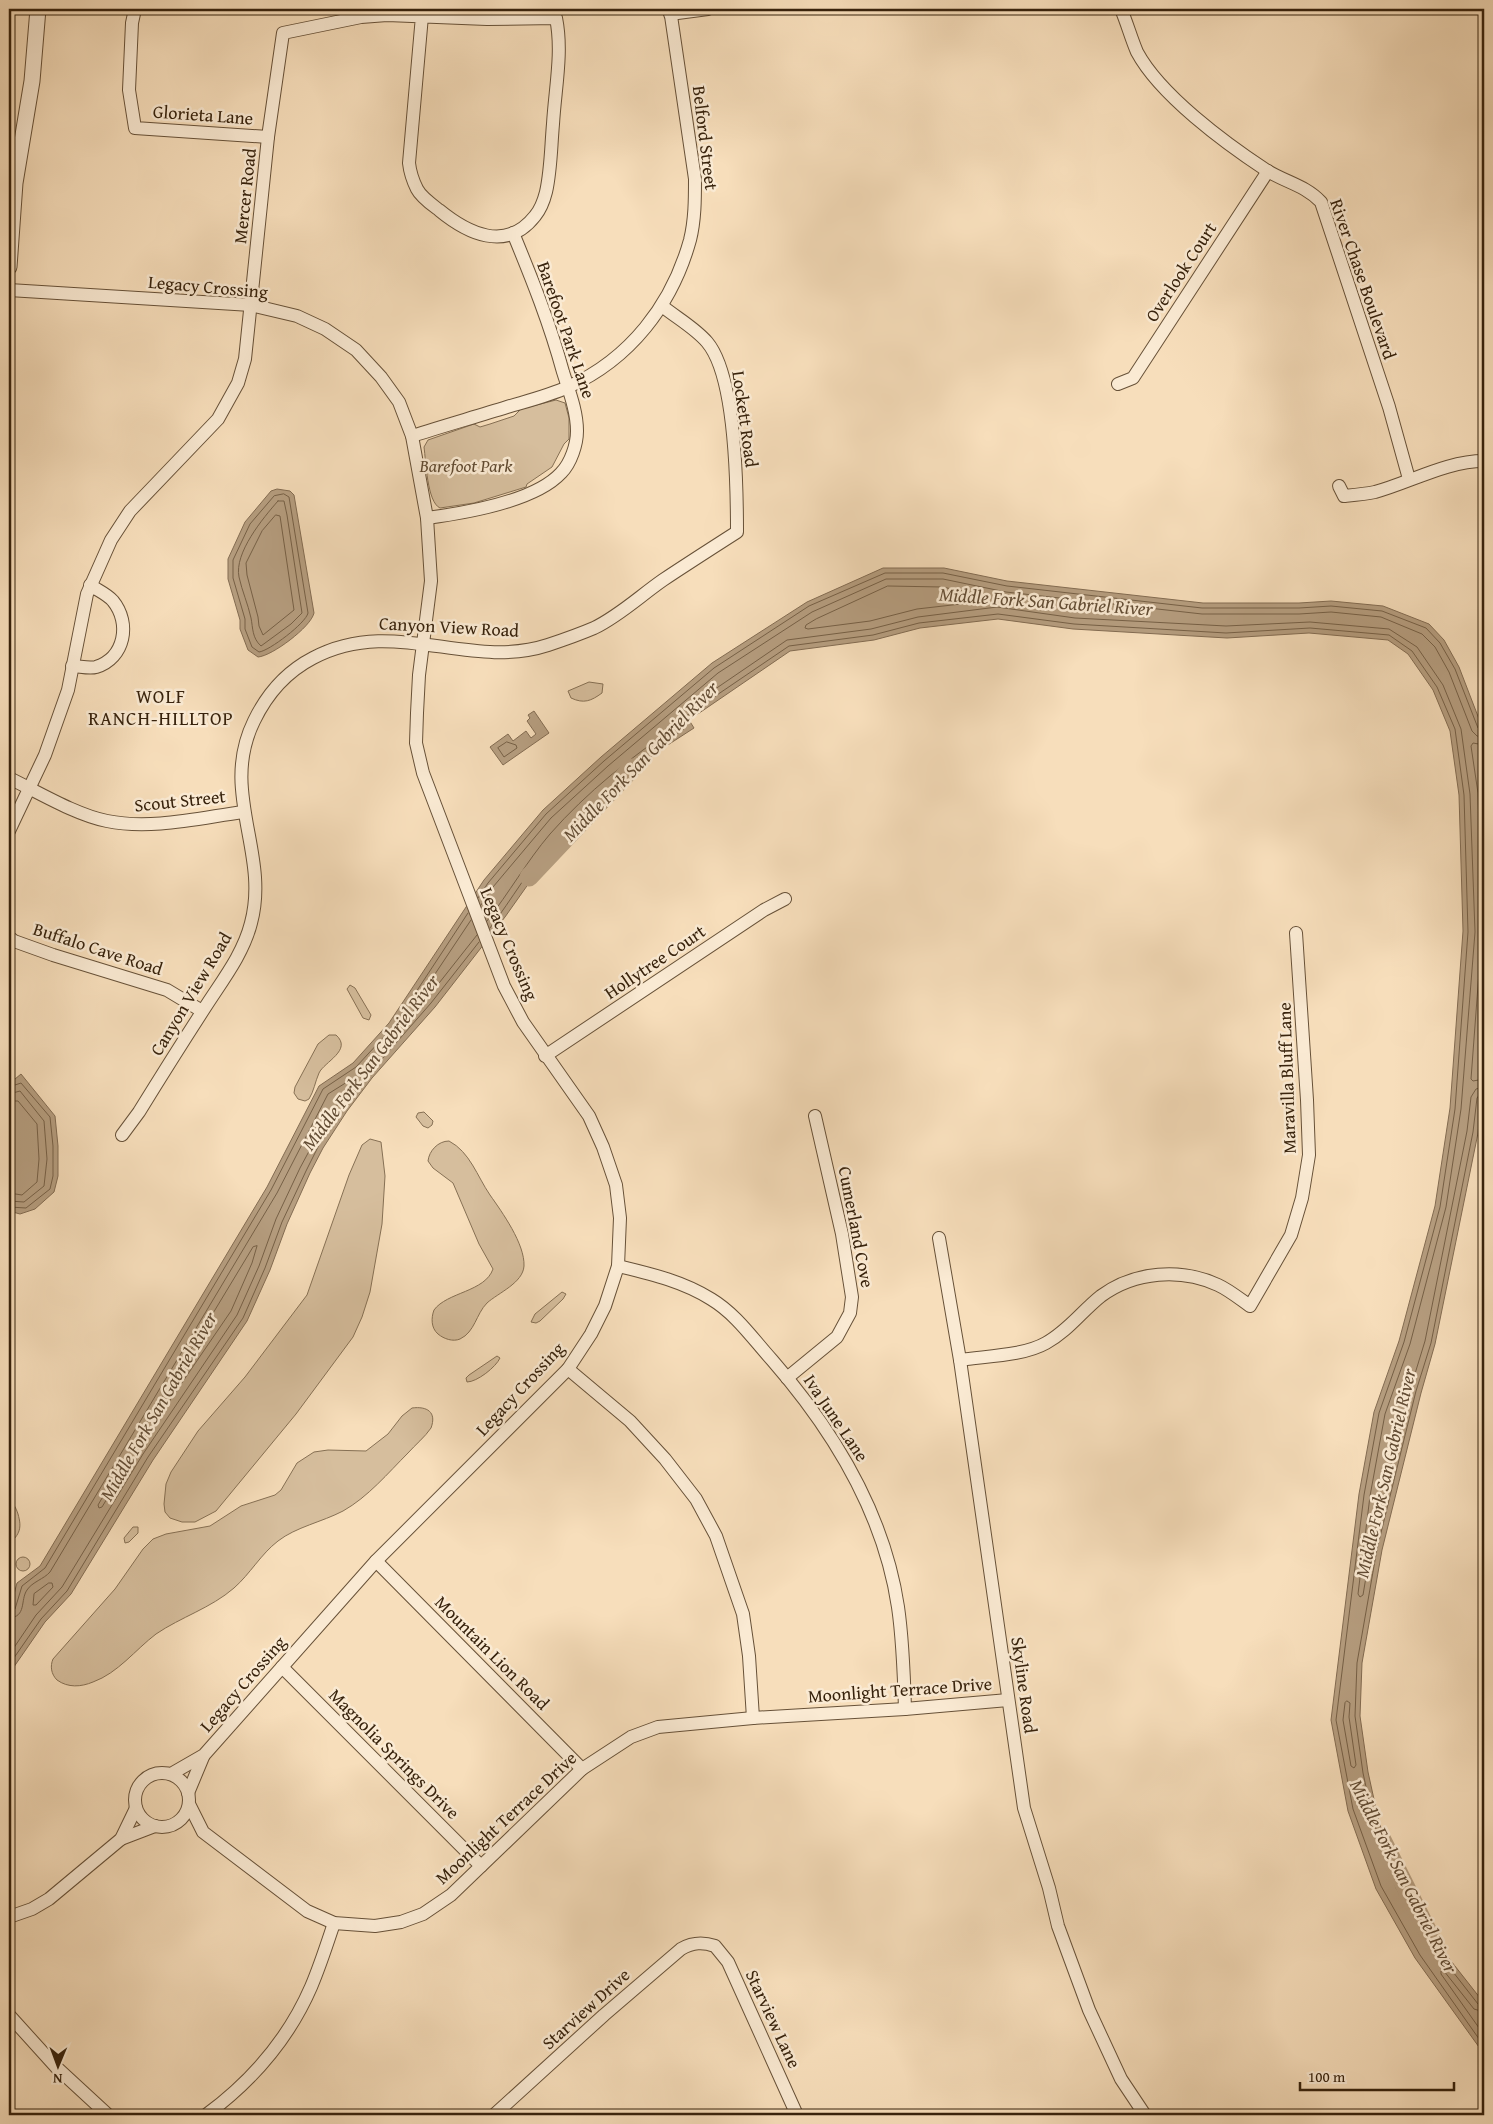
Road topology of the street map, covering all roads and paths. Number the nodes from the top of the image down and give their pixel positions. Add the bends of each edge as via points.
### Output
1 (38, 9) edge
2 (134, 9) edge
3 (708, 9) edge
4 (1122, 9) edge
5 (670, 11) edge
6 (422, 12) edge
7 (268, 137) junction
8 (1268, 171) junction
9 (513, 233) junction
10 (9, 267) edge
11 (9, 290) edge
12 (251, 306) junction
13 (662, 306) junction
14 (1118, 384) dead end
15 (568, 387) junction
16 (412, 436) junction
17 (1484, 461) edge
18 (1409, 479) junction
19 (1339, 486) dead end
20 (427, 518) junction
21 (737, 532) joint
22 (90, 585) junction
23 (423, 644) junction
24 (72, 666) junction
25 (9, 778) edge
26 (30, 788) junction
27 (243, 812) junction
28 (9, 831) edge
29 (785, 899) dead end
30 (1296, 933) dead end
31 (9, 937) edge
32 (202, 1011) junction
33 (545, 1056) junction
34 (816, 1116) dead end
35 (122, 1135) dead end
36 (939, 1238) dead end
37 (618, 1266) junction
38 (960, 1360) junction
39 (568, 1369) junction
40 (787, 1378) junction
41 (376, 1561) junction
42 (282, 1667) junction
43 (1008, 1700) junction
44 (905, 1709) junction
45 (753, 1718) junction
46 (204, 1755) junction
47 (582, 1769) junction
48 (171, 1774) junction
49 (188, 1798) junction
50 (136, 1808) junction
51 (176, 1823) junction
52 (155, 1826) junction
53 (203, 1832) junction
54 (122, 1839) junction
55 (481, 1866) junction
56 (9, 1917) edge
57 (334, 1922) junction
58 (708, 1944) joint
59 (9, 2016) edge
60 (108, 2115) edge
61 (206, 2115) edge
62 (494, 2115) edge
63 (797, 2115) edge
64 (1145, 2115) edge

1 - 10 street
2 - 7 street, Glorieta Lane via 130,90 136,128
3 - 5 street
4 - 8 street, River Chase Boulevard via 1137,51 1157,81 1227,142
5 - 13 street, Belford Street via 695,179 695,198 690,239
6 - 7 street, Mercer Road via 361,17 283,33
6 - 9 street via 410,173 418,190 458,225 474,234 490,237
6 - 9 street, Mercer Road via 487,19 556,18 560,37 546,193 535,216
7 - 12 street, Mercer Road
8 - 14 street, Overlook Court via 1133,378
8 - 18 street, River Chase Boulevard via 1306,189 1321,202 1389,407
9 - 15 street, Barefoot Park Lane via 550,327
11 - 12 street, Legacy Crossing
12 - 16 street, Legacy Crossing via 297,316 325,329 356,350 398,402
12 - 22 street, Mercer Road via 246,359 218,419 130,512 111,540
13 - 15 street, Belford Street via 641,334 618,354
13 - 21 street, Lockett Road via 707,342 717,356 724,377 737,487
15 - 16 street, Belford Street
15 - 20 street, Barefoot Park Lane via 577,432 572,454 562,472 533,492 477,510
16 - 20 street, Legacy Crossing
17 - 18 street
18 - 19 street via 1374,492 1344,496
20 - 23 street, Legacy Crossing via 431,581
21 - 23 street, Canyon View Road via 594,627 546,646 490,651
22 - 24 street, Mercer Road
22 - 24 street via 112,599 120,611 124,625 122,644 108,661 94,668
23 - 27 street, Canyon View Road via 361,641 332,648 286,675 266,698 246,740 240,773
23 - 33 street, Legacy Crossing via 416,743 423,773 495,965 523,1022
24 - 26 street, Mercer Road via 68,690
25 - 26 street, Scout Street
26 - 27 street, Scout Street via 84,814 126,824
26 - 28 street, Mercer Road
27 - 32 street, Canyon View Road via 256,887 251,923 239,954
29 - 33 street, Hollytree Court
30 - 38 street, Maravilla Bluff Lane via 1309,1155 1302,1198 1291,1235 1250,1306 1211,1282 1174,1274 1155,1274 1125,1283 1102,1296 1061,1335 1044,1345 1027,1351
31 - 32 street, Buffalo Cave Road via 53,955 167,990
32 - 35 street, Canyon View Road
33 - 37 street, Legacy Crossing via 589,1116 603,1146 616,1185 620,1218
34 - 40 street, Cumerland Cove via 852,1297 850,1313 837,1337
36 - 38 street, Skyline Road
37 - 39 street, Legacy Crossing via 605,1306
37 - 40 street, Iva June Lane via 662,1276 711,1299 729,1311
38 - 43 street, Skyline Road
39 - 41 street, Legacy Crossing
39 - 45 street via 630,1421 665,1459 696,1499 712,1528 743,1614
40 - 44 street, Iva June Lane via 839,1447 871,1510 898,1605
41 - 42 street, Legacy Crossing
41 - 47 street, Mountain Lion Road
42 - 46 street, Legacy Crossing
42 - 55 street, Magnolia Springs Drive
43 - 44 street, Moonlight Terrace Drive
43 - 64 street, Skyline Road via 1024,1808 1058,1926 1104,2046
44 - 45 street, Moonlight Terrace Drive
45 - 47 street, Moonlight Terrace Drive via 658,1727 631,1737
46 - 48 street, Legacy Crossing
46 - 49 street, Legacy Crossing
47 - 55 street, Moonlight Terrace Drive
48 - 49 street via 184,1785
48 - 50 street, Legacy Crossing via 154,1774 146,1778 136,1793
49 - 51 street, Legacy Crossing via 183,1817
49 - 53 street, Moonlight Terrace Drive
50 - 52 street via 142,1819
50 - 54 street, Legacy Crossing
51 - 52 street
51 - 53 street, Moonlight Terrace Drive
52 - 54 street
53 - 57 street, Moonlight Terrace Drive via 307,1911
54 - 56 street via 49,1899
55 - 57 street, Moonlight Terrace Drive via 452,1895 423,1914 375,1926
57 - 61 street via 311,1987 276,2049 248,2081
58 - 62 street, Starview Drive via 688,1945 681,1949
58 - 63 street, Starview Lane via 716,1946 728,1962
59 - 60 street via 56,2068

